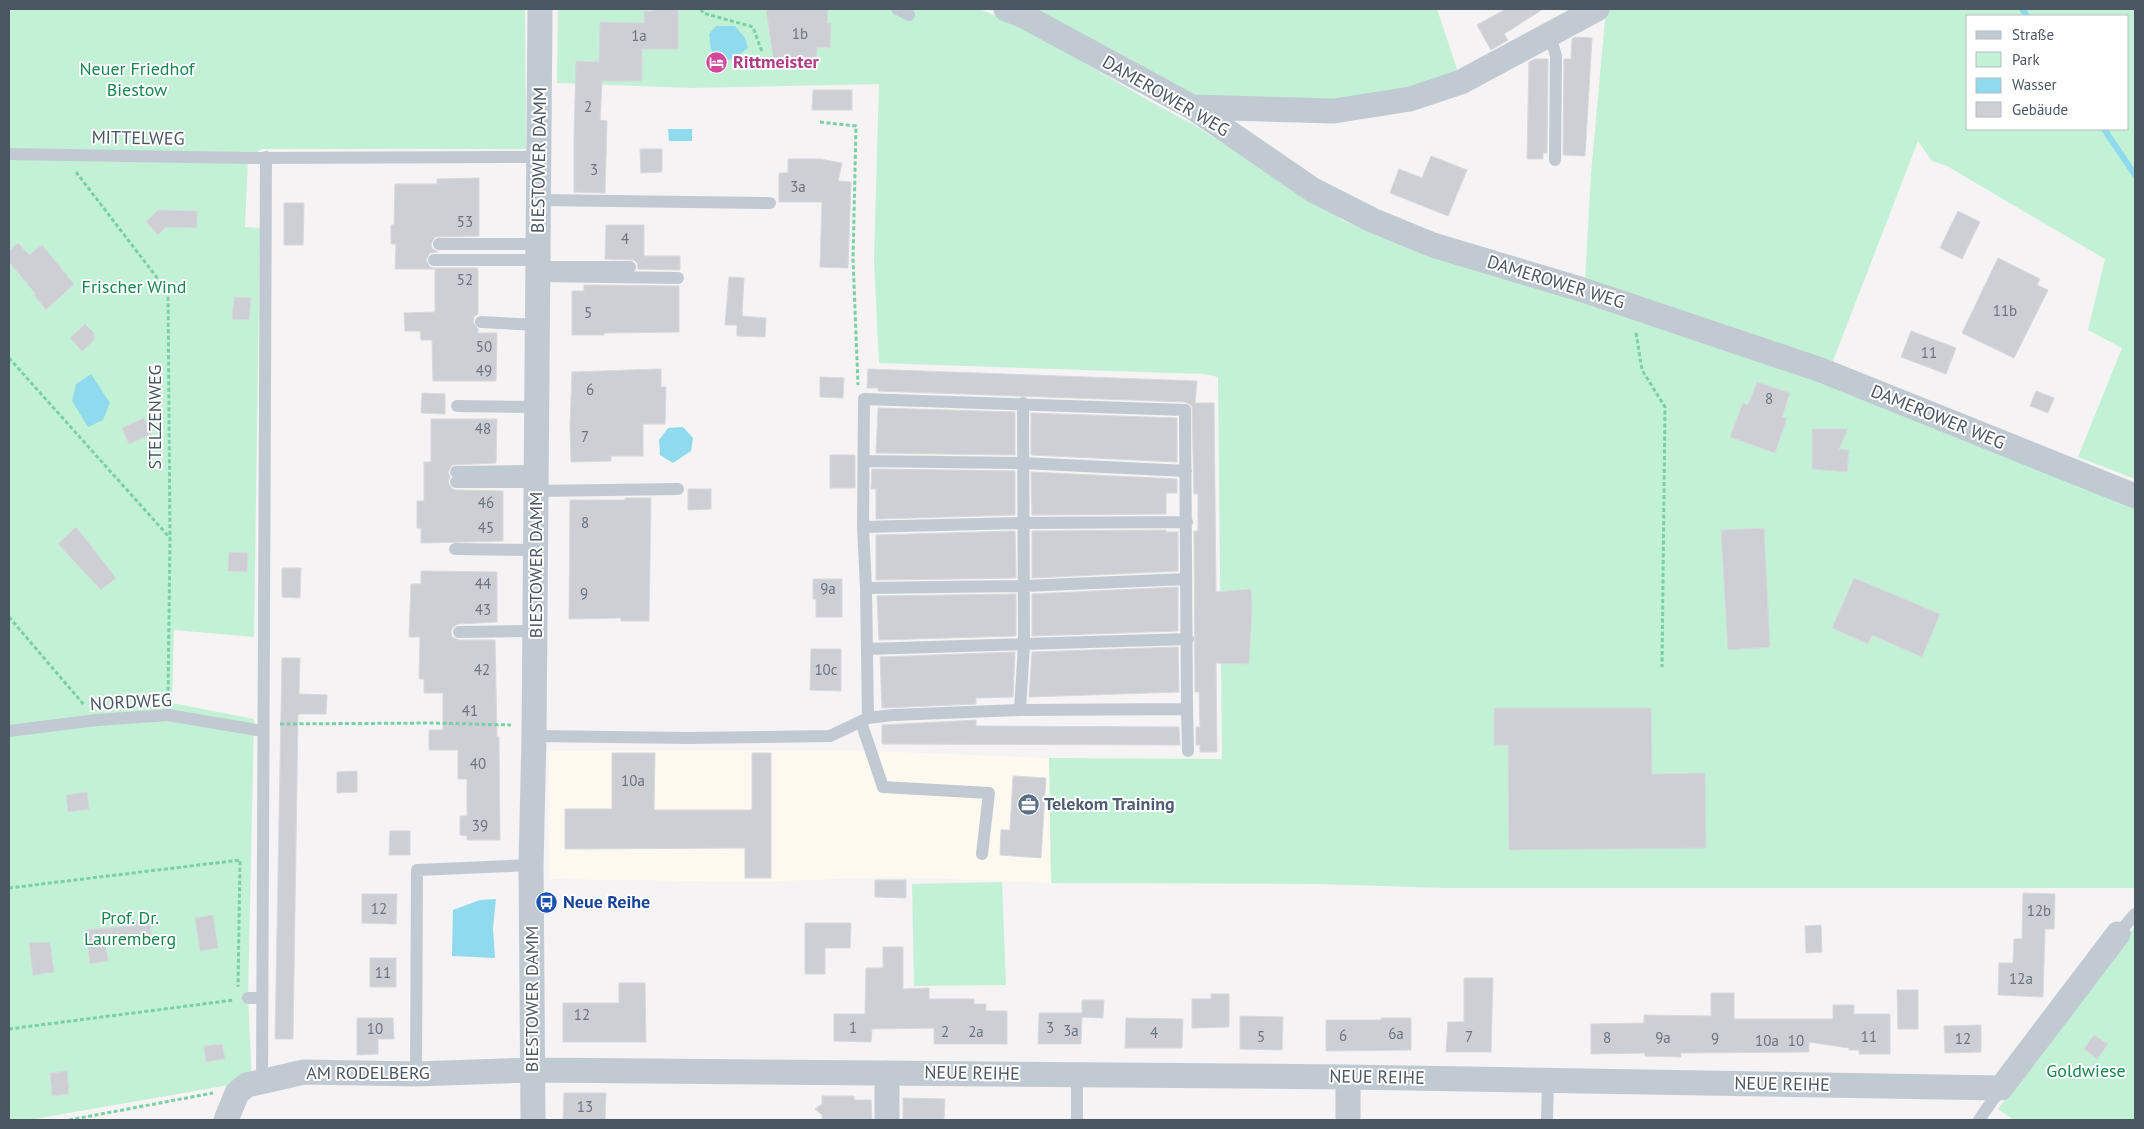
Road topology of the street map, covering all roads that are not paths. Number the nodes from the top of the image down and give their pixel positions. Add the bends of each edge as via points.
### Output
1 (540, 9) edge
2 (897, 9) edge
3 (1006, 9) edge
4 (1597, 9) edge
5 (909, 15) dead end
6 (1550, 35) junction
7 (1192, 107) junction
8 (9, 154) edge
9 (266, 157) junction
10 (539, 157) junction
11 (1555, 160) dead end
12 (538, 200) junction
13 (770, 203) dead end
14 (439, 244) dead end
15 (434, 260) dead end
16 (538, 262) junction
17 (630, 267) dead end
18 (678, 278) dead end
19 (481, 322) dead end
20 (538, 325) junction
21 (1023, 403) junction
22 (457, 406) dead end
23 (537, 407) junction
24 (864, 461) junction
25 (1023, 462) junction
26 (1186, 471) junction
27 (456, 477) dead end
28 (536, 481) junction
29 (678, 489) dead end
30 (2135, 496) edge
31 (1187, 522) junction
32 (1022, 523) junction
33 (862, 526) junction
34 (455, 549) dead end
35 (536, 550) junction
36 (1186, 579) junction
37 (1024, 586) junction
38 (866, 588) junction
39 (459, 632) dead end
40 (535, 632) junction
41 (1188, 639) junction
42 (1024, 646) junction
43 (867, 650) junction
44 (1187, 709) junction
45 (1020, 710) junction
46 (864, 720) junction
47 (260, 728) junction
48 (9, 731) edge
49 (534, 731) junction
50 (1188, 751) dead end
51 (982, 854) dead end
52 (531, 865) junction
53 (2135, 914) edge
54 (2118, 934) joint
55 (262, 998) junction
56 (243, 999) road end
57 (533, 1070) junction
58 (887, 1072) junction
59 (416, 1074) junction
60 (1077, 1074) junction
61 (1348, 1077) junction
62 (262, 1080) junction
63 (1548, 1080) junction
64 (2001, 1088) junction
65 (226, 1120) edge
66 (533, 1120) edge
67 (886, 1120) edge
68 (1076, 1120) edge
69 (1348, 1120) edge
70 (1547, 1120) edge
71 (1979, 1120) edge

1 - 10 street, BIESTOWER DAMM
2 - 5 lane
3 - 7 street, DAMEROWER WEG
4 - 6 street
6 - 7 street via 1462,82 1410,99 1334,111
6 - 11 lane via 1556,56
7 - 30 street, DAMEROWER WEG via 1313,190 1372,220 1434,245 1580,288 1820,374
8 - 9 lane, MITTELWEG
9 - 10 lane, MITTELWEG
9 - 47 lane
10 - 12 street, BIESTOWER DAMM
12 - 13 lane
12 - 16 street, BIESTOWER DAMM
14 - 16 lane
15 - 16 lane
16 - 17 lane
16 - 18 lane
16 - 20 street, BIESTOWER DAMM
19 - 20 lane
20 - 23 street, BIESTOWER DAMM
21 - 24 lane via 864,398
21 - 25 lane
21 - 26 lane via 1185,410
22 - 23 lane
23 - 28 street, BIESTOWER DAMM
24 - 25 lane
24 - 33 lane
25 - 26 lane
25 - 32 lane
26 - 31 lane
27 - 28 lane
28 - 29 lane
28 - 35 street, BIESTOWER DAMM
31 - 32 lane
31 - 36 lane
32 - 33 lane
32 - 37 lane
33 - 38 lane
34 - 35 lane
35 - 40 street, BIESTOWER DAMM
36 - 37 lane
36 - 41 lane
37 - 38 lane
37 - 42 lane
38 - 43 lane
39 - 40 lane
40 - 49 street, BIESTOWER DAMM
41 - 42 lane
41 - 44 lane
42 - 43 lane
42 - 45 lane
43 - 46 lane
44 - 45 lane
44 - 50 lane
45 - 46 lane via 893,715
46 - 49 lane via 830,736 678,738
46 - 51 lane via 883,787 990,794
47 - 48 lane, NORDWEG via 168,715
47 - 55 lane
49 - 52 street, BIESTOWER DAMM
52 - 57 street, BIESTOWER DAMM
52 - 59 lane via 417,870
53 - 54 lane
54 - 64 street
55 - 56 lane
55 - 62 lane
57 - 58 street, NEUE REIHE
57 - 59 street, AM RODELBERG
57 - 66 street, BIESTOWER DAMM
58 - 60 street, NEUE REIHE
58 - 67 street
59 - 62 street, AM RODELBERG via 304,1072
60 - 61 street, NEUE REIHE
60 - 68 lane
61 - 63 street, NEUE REIHE
61 - 69 street
62 - 65 street, AM RODELBERG via 237,1093
63 - 64 street, NEUE REIHE
63 - 70 lane
64 - 71 lane

